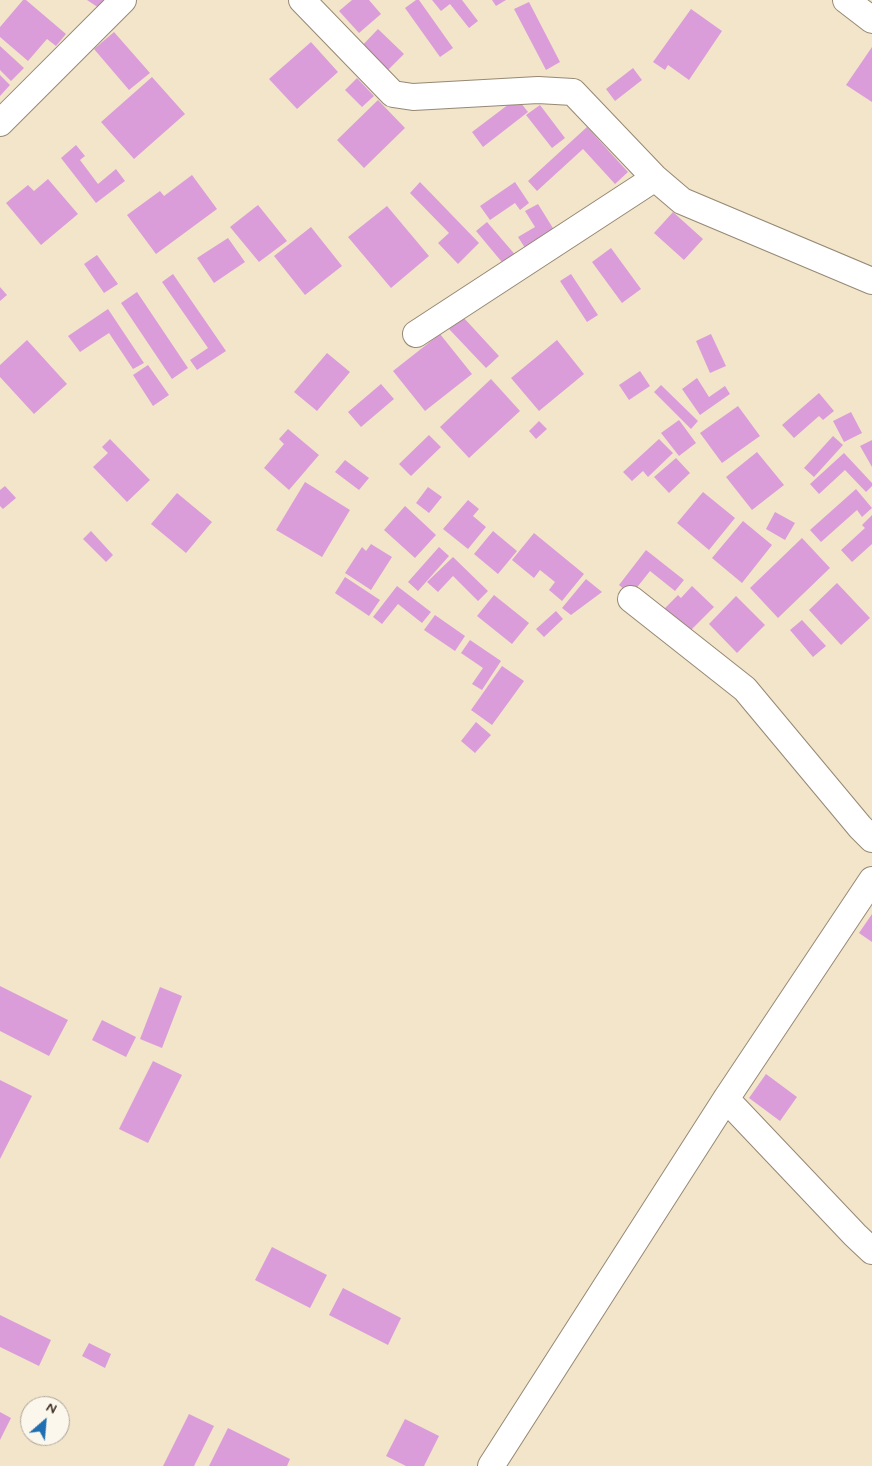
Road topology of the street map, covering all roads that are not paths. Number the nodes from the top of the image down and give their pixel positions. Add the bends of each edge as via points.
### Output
1 (123, 0) edge
2 (302, 0) edge
3 (846, 0) edge
4 (872, 20) edge
5 (0, 123) edge
6 (655, 178) junction
7 (872, 281) edge
8 (416, 334) dead end
9 (631, 599) dead end
10 (872, 839) edge
11 (872, 880) edge
12 (726, 1099) junction
13 (872, 1251) edge
14 (499, 1463) edge

1 - 5 street
2 - 6 street via 393,94 413,98 538,90 574,92
3 - 4 street
6 - 7 street via 682,202
6 - 8 street
9 - 10 street via 745,689
11 - 12 street
12 - 13 street
12 - 14 street

